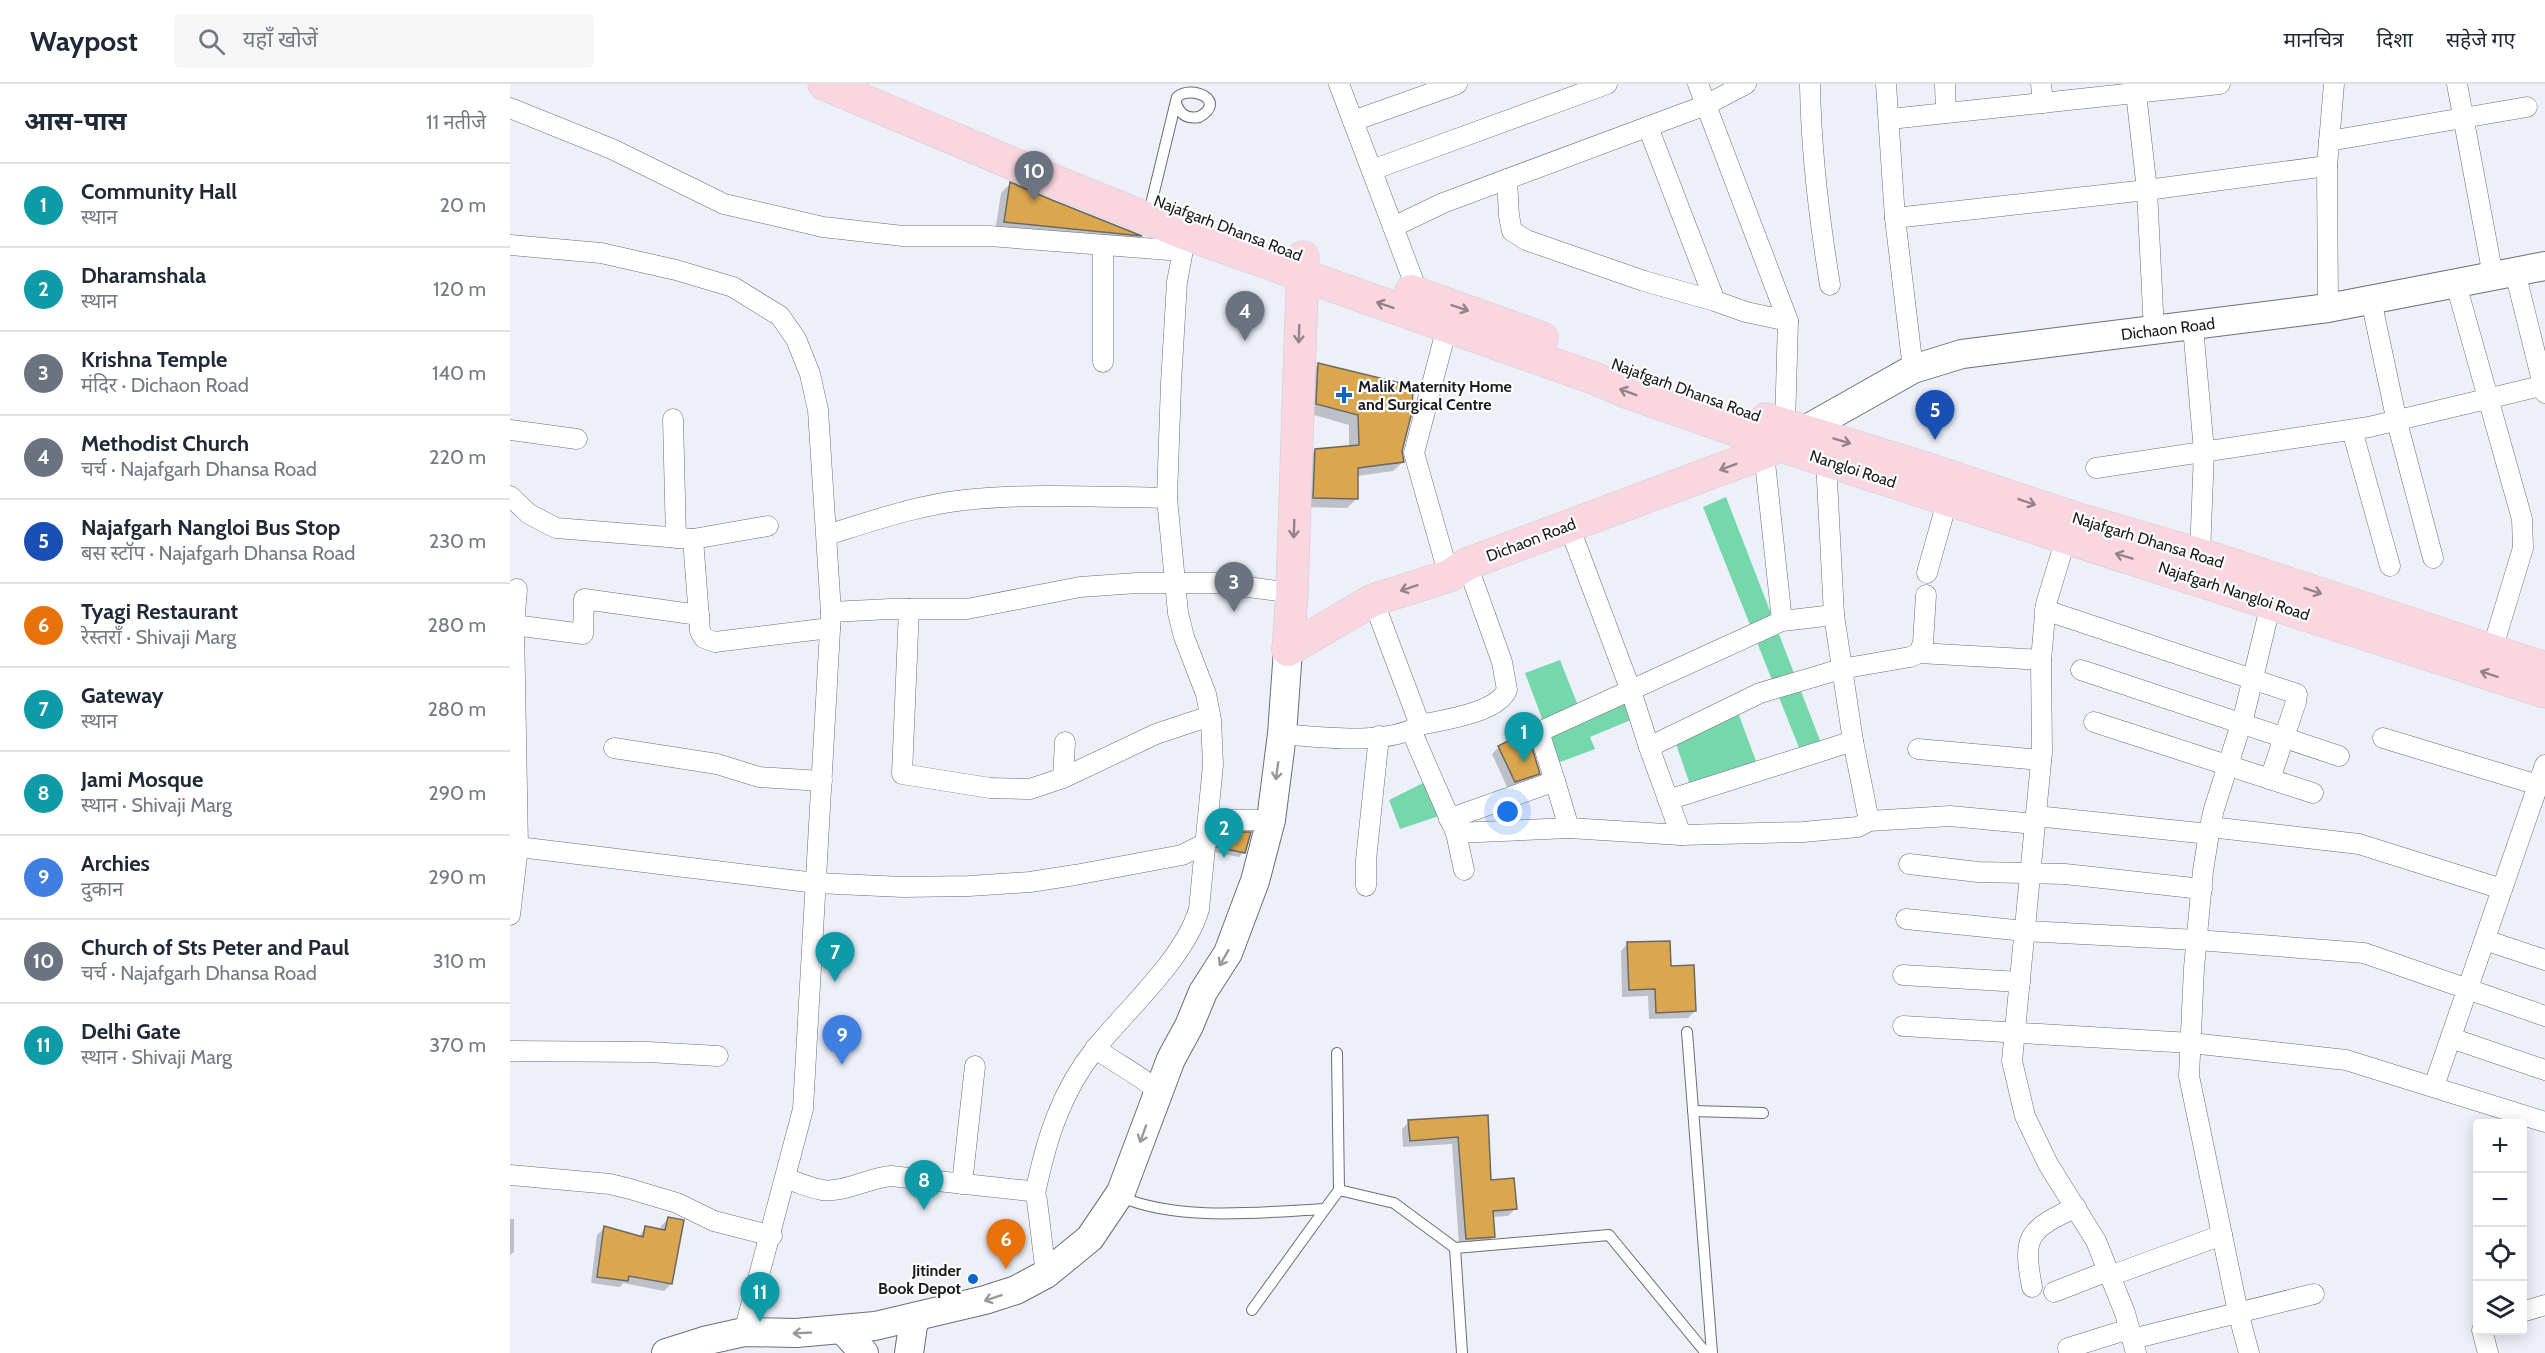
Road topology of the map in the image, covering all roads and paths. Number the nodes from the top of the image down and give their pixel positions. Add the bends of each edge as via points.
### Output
1 (824, 84) edge
2 (876, 84) edge
3 (1339, 84) edge
4 (1457, 84) edge
5 (1607, 84) edge
6 (1698, 84) edge
7 (1746, 84) edge
8 (1810, 84) edge
9 (1886, 84) edge
10 (1945, 84) edge
11 (2220, 84) edge
12 (2334, 84) edge
13 (2457, 84) edge
14 (2135, 89) edge
15 (2042, 94) edge
16 (1176, 103) dead end
17 (1706, 105) junction
18 (2527, 107) dead end
19 (510, 108) edge
20 (1946, 112) junction
21 (2463, 118) junction
22 (1890, 119) junction
23 (1353, 121) junction
24 (1647, 127) junction
25 (2329, 141) junction
26 (2327, 166) junction
27 (1372, 170) junction
28 (1507, 179) junction
29 (2147, 190) junction
30 (1152, 200) junction
31 (1895, 218) junction
32 (1393, 227) junction
33 (1184, 242) junction
34 (510, 245) edge
35 (1103, 245) junction
36 (1302, 266) junction
37 (2545, 266) edge
38 (2504, 274) junction
39 (2456, 284) junction
40 (1830, 285) dead end
41 (1418, 293) junction
42 (2372, 300) junction
43 (1715, 301) junction
44 (2328, 308) junction
45 (1788, 321) junction
46 (1448, 327) junction
47 (2193, 327) junction
48 (2154, 331) junction
49 (1103, 362) dead end
50 (1913, 369) junction
51 (2544, 388) edge
52 (2487, 398) junction
53 (673, 419) dead end
54 (2397, 422) junction
55 (510, 430) edge
56 (2352, 430) junction
57 (1784, 438) junction
58 (577, 439) dead end
59 (2204, 451) junction
60 (1826, 460) junction
61 (2096, 468) dead end
62 (1936, 495) junction
63 (510, 496) edge
64 (1167, 498) junction
65 (768, 526) dead end
66 (1569, 526) junction
67 (827, 535) junction
68 (684, 538) junction
69 (2066, 538) junction
70 (2200, 555) junction
71 (2433, 558) dead end
72 (2390, 566) dead end
73 (1458, 570) junction
74 (1927, 573) dead end
75 (1173, 582) junction
76 (517, 589) dead end
77 (2275, 591) junction
78 (1292, 592) junction
79 (1926, 595) dead end
80 (1373, 600) junction
81 (909, 609) junction
82 (2045, 610) junction
83 (699, 615) junction
84 (1834, 615) junction
85 (831, 620) junction
86 (1782, 621) junction
87 (512, 625) edge
88 (1288, 650) junction
89 (2492, 650) junction
90 (1919, 653) junction
91 (2041, 660) junction
92 (2545, 668) edge
93 (1841, 669) junction
94 (2081, 670) dead end
95 (2253, 679) junction
96 (1631, 691) junction
97 (2545, 692) edge
98 (1210, 717) junction
99 (2094, 722) dead end
100 (2242, 722) junction
101 (1415, 728) junction
102 (1282, 734) junction
103 (1379, 736) junction
104 (2284, 736) junction
105 (2383, 738) dead end
106 (1853, 741) junction
107 (1065, 742) dead end
108 (614, 747) dead end
109 (1648, 747) junction
110 (1918, 749) dead end
111 (2339, 756) dead end
112 (2041, 760) junction
113 (2228, 765) junction
114 (2545, 765) edge
115 (1063, 778) junction
116 (2270, 779) junction
117 (822, 781) junction
118 (1555, 781) junction
119 (2538, 785) junction
120 (2313, 793) dead end
121 (1668, 801) junction
122 (1271, 820) junction
123 (2036, 820) junction
124 (1869, 821) junction
125 (1453, 826) junction
126 (1569, 828) junction
127 (2210, 831) junction
128 (1681, 835) junction
129 (1206, 843) junction
130 (514, 847) edge
131 (1909, 864) dead end
132 (1464, 870) dead end
133 (2031, 873) junction
134 (816, 883) junction
135 (1366, 886) dead end
136 (2202, 889) junction
137 (2502, 889) junction
138 (510, 915) edge
139 (1906, 919) dead end
140 (2025, 931) junction
141 (2197, 940) junction
142 (2485, 940) junction
143 (2545, 960) edge
144 (1904, 975) dead end
145 (2020, 982) junction
146 (2468, 990) junction
147 (2545, 1016) edge
148 (1903, 1026) dead end
149 (2015, 1031) junction
150 (1687, 1032) dead end
151 (2451, 1038) junction
152 (2191, 1043) junction
153 (1095, 1048) junction
154 (510, 1051) edge
155 (1337, 1053) dead end
156 (718, 1056) dead end
157 (975, 1066) dead end
158 (2545, 1070) edge
159 (2434, 1086) junction
160 (1159, 1092) junction
161 (1693, 1111) junction
162 (1763, 1113) dead end
163 (2545, 1122) edge
164 (510, 1175) edge
165 (786, 1179) junction
166 (962, 1184) junction
167 (1339, 1190) junction
168 (1035, 1194) junction
169 (1118, 1196) junction
170 (2076, 1207) junction
171 (1325, 1209) junction
172 (2222, 1235) junction
173 (772, 1236) junction
174 (1455, 1248) junction
175 (2109, 1273) junction
176 (1046, 1274) junction
177 (2032, 1287) dead end
178 (2054, 1292) dead end
179 (2314, 1294) dead end
180 (2545, 1305) edge
181 (1252, 1310) dead end
182 (2527, 1311) edge
183 (2238, 1312) junction
184 (914, 1319) junction
185 (843, 1330) junction
186 (744, 1332) junction
187 (2483, 1335) edge
188 (2133, 1340) edge
189 (2068, 1348) dead end
190 (666, 1353) edge
191 (864, 1353) edge
192 (909, 1353) edge
193 (1462, 1353) edge
194 (1706, 1353) edge
195 (1712, 1353) edge
196 (2249, 1353) edge
197 (2488, 1353) edge

1 - 33 main road via 1059,183
2 - 30 main road, Najafgarh Dhansa Road
3 - 23 street
4 - 23 street
5 - 27 street
6 - 17 street
7 - 17 street
8 - 40 street via 1810,140
9 - 22 street
10 - 20 street
11 - 14 street
12 - 25 street
13 - 21 street
14 - 15 street
14 - 29 street
15 - 20 street
16 - 30 lane
17 - 24 street
17 - 45 street
18 - 21 street
19 - 35 street via 612,149 724,204 822,228 903,236 989,236
20 - 22 street
21 - 25 street
21 - 38 street
22 - 31 street
23 - 27 street
24 - 28 street
24 - 43 street
25 - 26 street
26 - 29 street
26 - 44 street
27 - 32 street
28 - 32 street
28 - 43 street via 1512,231 1526,240
29 - 31 street
29 - 48 street
30 - 36 main road, Najafgarh Dhansa Road
31 - 50 street
32 - 41 street
33 - 35 street
33 - 36 main road
33 - 64 street via 1174,324
34 - 67 street via 600,253 676,270 734,287 780,316 796,339 810,374 818,411
35 - 49 street
36 - 41 main road, Najafgarh Dhansa Road
46 -> 36 main road
36 -> 78 main road
37 - 38 main road, Dichaon Road
38 - 39 main road, Dichaon Road
38 - 51 street
39 - 42 main road, Dichaon Road
39 - 52 street
41 -> 57 main road, Najafgarh Dhansa Road via 1715,404
42 - 44 main road, Dichaon Road
42 - 54 street
43 - 45 street
44 - 47 main road, Dichaon Road
45 - 57 street
57 -> 46 main road
46 - 73 street via 1414,453
47 - 48 main road, Dichaon Road
47 - 59 street
48 - 50 main road, Dichaon Road via 1976,351
50 - 57 main road, Dichaon Road
51 - 52 street
52 - 54 street
52 - 89 street via 2523,530 2523,548
53 - 68 street
54 - 56 street
54 - 71 street
55 - 58 street
56 - 59 street
56 - 72 street
57 - 60 main road, Nangloi Road
57 -> 66 main road, Dichaon Road
57 -> 70 main road, Najafgarh Dhansa Road
57 - 86 street
59 - 61 street
59 - 70 street
60 - 62 main road, Nangloi Road
60 - 84 street
62 - 69 main road, Najafgarh Nangloi Road
62 - 74 street
63 - 68 street via 530,514 556,528
64 - 67 street via 1038,496 966,500 911,510
64 - 75 street
65 - 68 street
66 - 73 main road, Dichaon Road
66 - 96 street
67 - 85 street
68 - 83 street
77 -> 69 main road, Najafgarh Nangloi Road
69 - 82 street
70 - 77 main road, Najafgarh Dhansa Road
73 -> 80 main road, Dichaon Road
73 - 101 street via 1502,662 1507,690 1498,702 1472,713
75 - 78 street
75 - 81 street via 1080,587 967,609
75 - 98 street via 1184,637
76 - 87 street
77 -> 89 main road, Najafgarh Dhansa Road
77 - 95 street
97 -> 77 main road, Najafgarh Nangloi Road
78 - 88 main road
79 - 90 street
80 - 88 main road, Dichaon Road
80 - 101 street
81 - 85 street
81 - 115 street via 902,774 1030,789
82 - 91 street
82 - 95 street
83 - 85 street via 704,638 715,642
83 - 87 street via 585,599 583,634
84 - 86 street
84 - 93 street
85 - 117 street
86 - 96 street
87 - 130 street
88 - 102 main road
89 - 92 main road, Najafgarh Dhansa Road
90 - 91 street
90 - 93 street
91 - 112 street
93 - 106 street
93 - 109 street via 1760,693
94 - 100 street
95 - 100 street
95 - 104 street via 2296,694
96 - 109 street
96 - 118 street via 1539,732
98 - 115 street via 1156,734
98 - 129 street via 1213,765
99 - 113 street
100 - 104 street
100 - 113 street
101 - 103 street
101 - 125 street
102 - 103 street
102 -> 122 main road
103 - 135 street
104 - 111 street
104 - 116 street
105 - 119 street
106 - 121 street
106 - 124 street
107 - 115 street
108 - 117 street via 717,764 759,777
109 - 121 street
110 - 112 street
112 - 123 street
113 - 116 street
113 - 127 street
114 - 119 street
116 - 120 street
117 - 134 street
118 - 125 street
118 - 126 street
119 - 137 street
121 - 128 street
122 - 129 street via 1224,820 1215,826
122 -> 160 main road via 1255,881 1228,953 1203,992
123 - 124 street via 1950,816
123 - 127 street
123 - 133 street
124 - 128 street via 1858,827 1803,832
125 - 126 street
125 - 132 street
126 - 128 street
127 - 136 street
127 - 137 street via 2359,844
129 - 134 street via 1182,855 1030,882 914,886
129 - 153 street via 1195,925 1171,960
130 - 134 street
130 - 138 street
131 - 133 street
133 - 136 street
133 - 140 street
134 - 165 street via 803,1109
136 - 141 street
137 - 142 street
139 - 140 street
140 - 141 street
140 - 145 street
141 - 146 street via 2364,953
141 - 152 street
142 - 143 street
142 - 146 street
144 - 145 street
145 - 149 street
146 - 147 street
146 - 151 street
148 - 149 street
149 - 152 street
149 - 170 street via 2012,1061 2025,1116 2048,1164
150 - 161 lane
151 - 158 street
151 - 159 street
152 - 159 street via 2346,1060
152 - 172 street via 2189,1076
153 - 160 street
153 - 168 street via 1059,1104
154 - 156 street
155 - 167 lane
157 - 166 street
159 - 163 street
160 -> 169 main road
161 - 162 lane
161 - 195 lane
164 - 173 street via 630,1188 677,1203 714,1221
165 - 166 street via 822,1190 891,1176
165 - 173 street
166 - 168 street
167 - 171 lane
167 - 174 lane via 1394,1203
168 - 176 street
169 - 171 lane via 1142,1205 1198,1212
169 - 176 main road via 1090,1238
170 - 175 street
170 - 177 street via 2045,1222 2029,1241 2026,1256
171 - 181 lane
172 - 175 street
172 - 183 street
173 - 186 street
174 - 193 lane
174 - 194 lane via 1609,1235
175 - 178 street
175 - 188 street
176 -> 184 main road via 1016,1290
179 - 183 street
180 - 182 street
183 - 188 street
183 - 196 street
184 - 185 main road
184 - 192 main road
185 -> 186 main road
185 - 191 main road
186 - 190 main road
187 - 197 street
188 - 189 street

